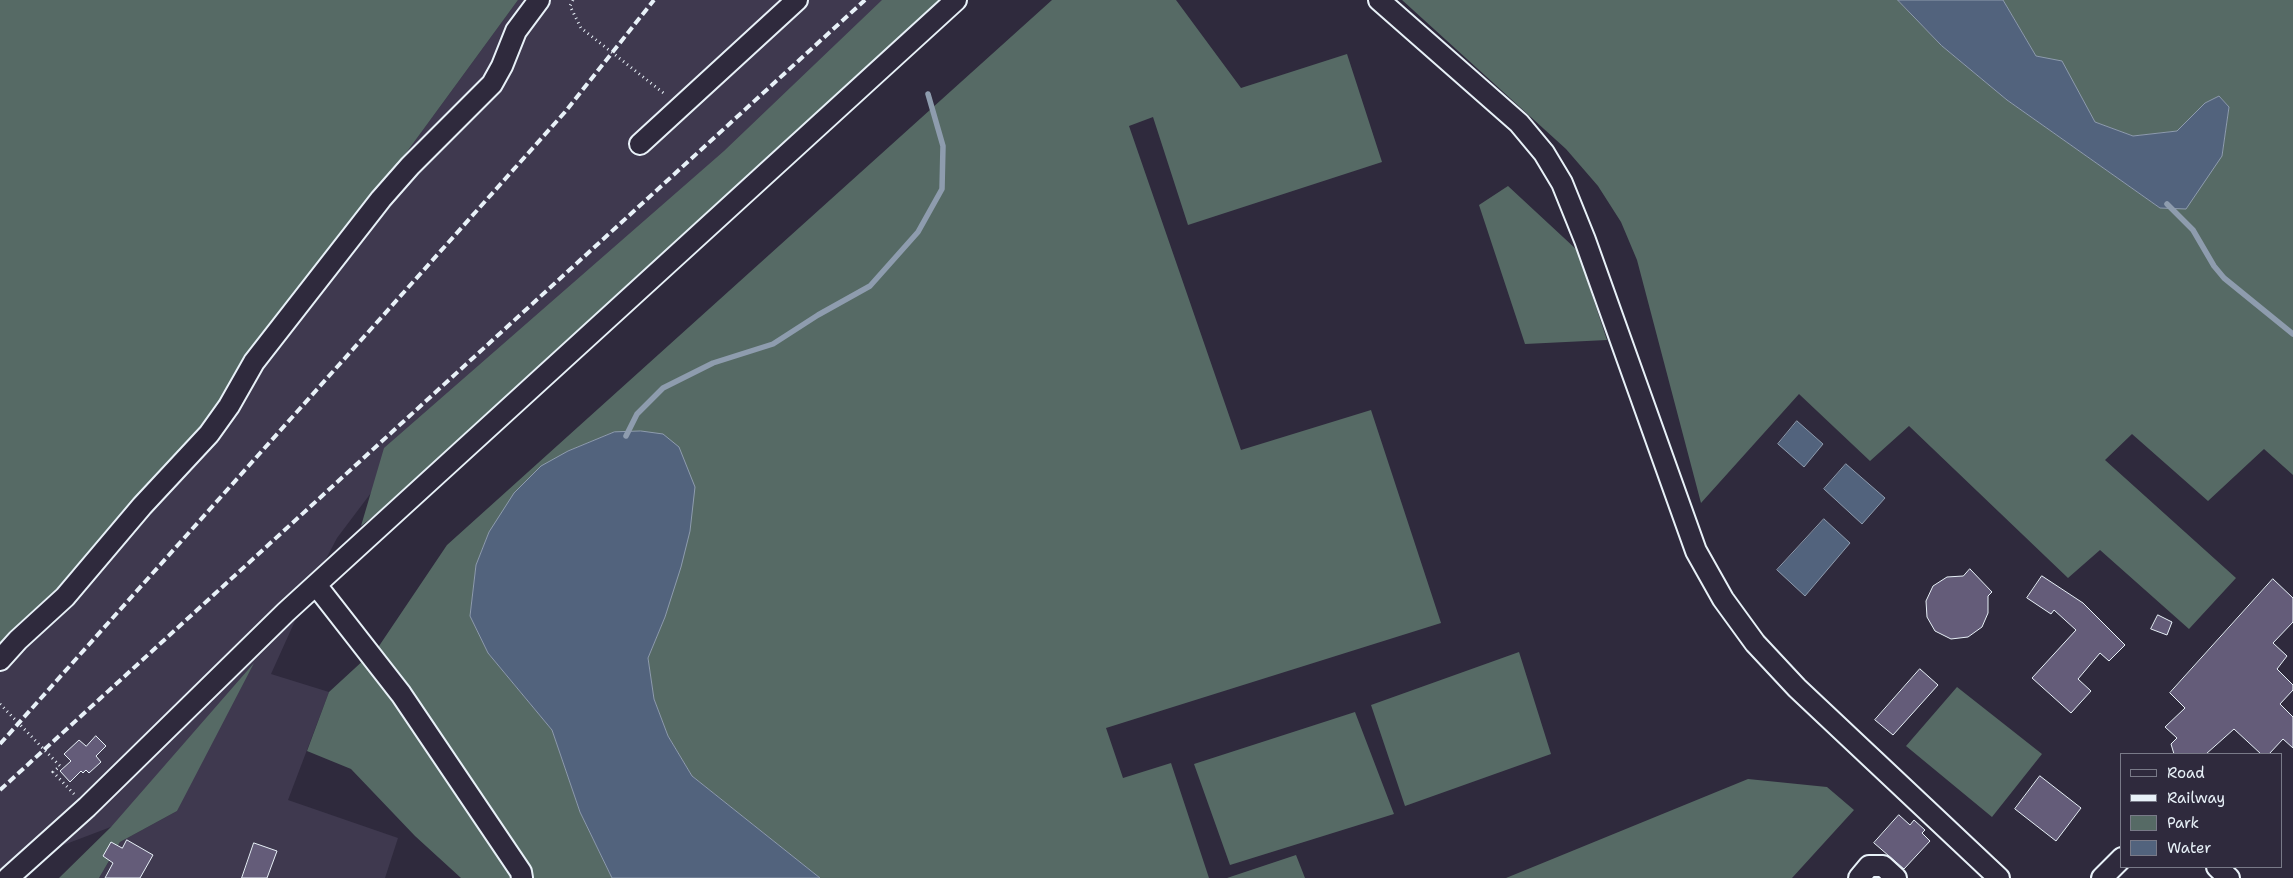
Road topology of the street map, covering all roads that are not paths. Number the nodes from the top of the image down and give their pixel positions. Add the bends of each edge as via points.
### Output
1 (538, 0) edge
2 (797, 0) edge
3 (956, 0) edge
4 (1379, 0) edge
5 (640, 144) dead end
6 (316, 585) junction
7 (0, 660) edge
8 (2120, 860) edge
9 (2218, 868) edge
10 (8, 878) edge
11 (522, 878) edge
12 (1859, 878) edge
13 (1896, 878) edge
14 (1999, 878) edge
15 (2102, 878) edge
16 (2229, 878) edge

1 - 7 street via 516,30 492,84 381,199 254,362 229,406 203,440 142,506 65,598
2 - 5 street
3 - 6 street
4 - 14 street via 1519,123 1544,153 1585,240 1696,551 1723,599 1755,643 1797,688
6 - 10 street via 87,807
6 - 11 street via 401,694
8 - 15 street
9 - 16 street
12 - 13 street via 1870,866 1883,866

